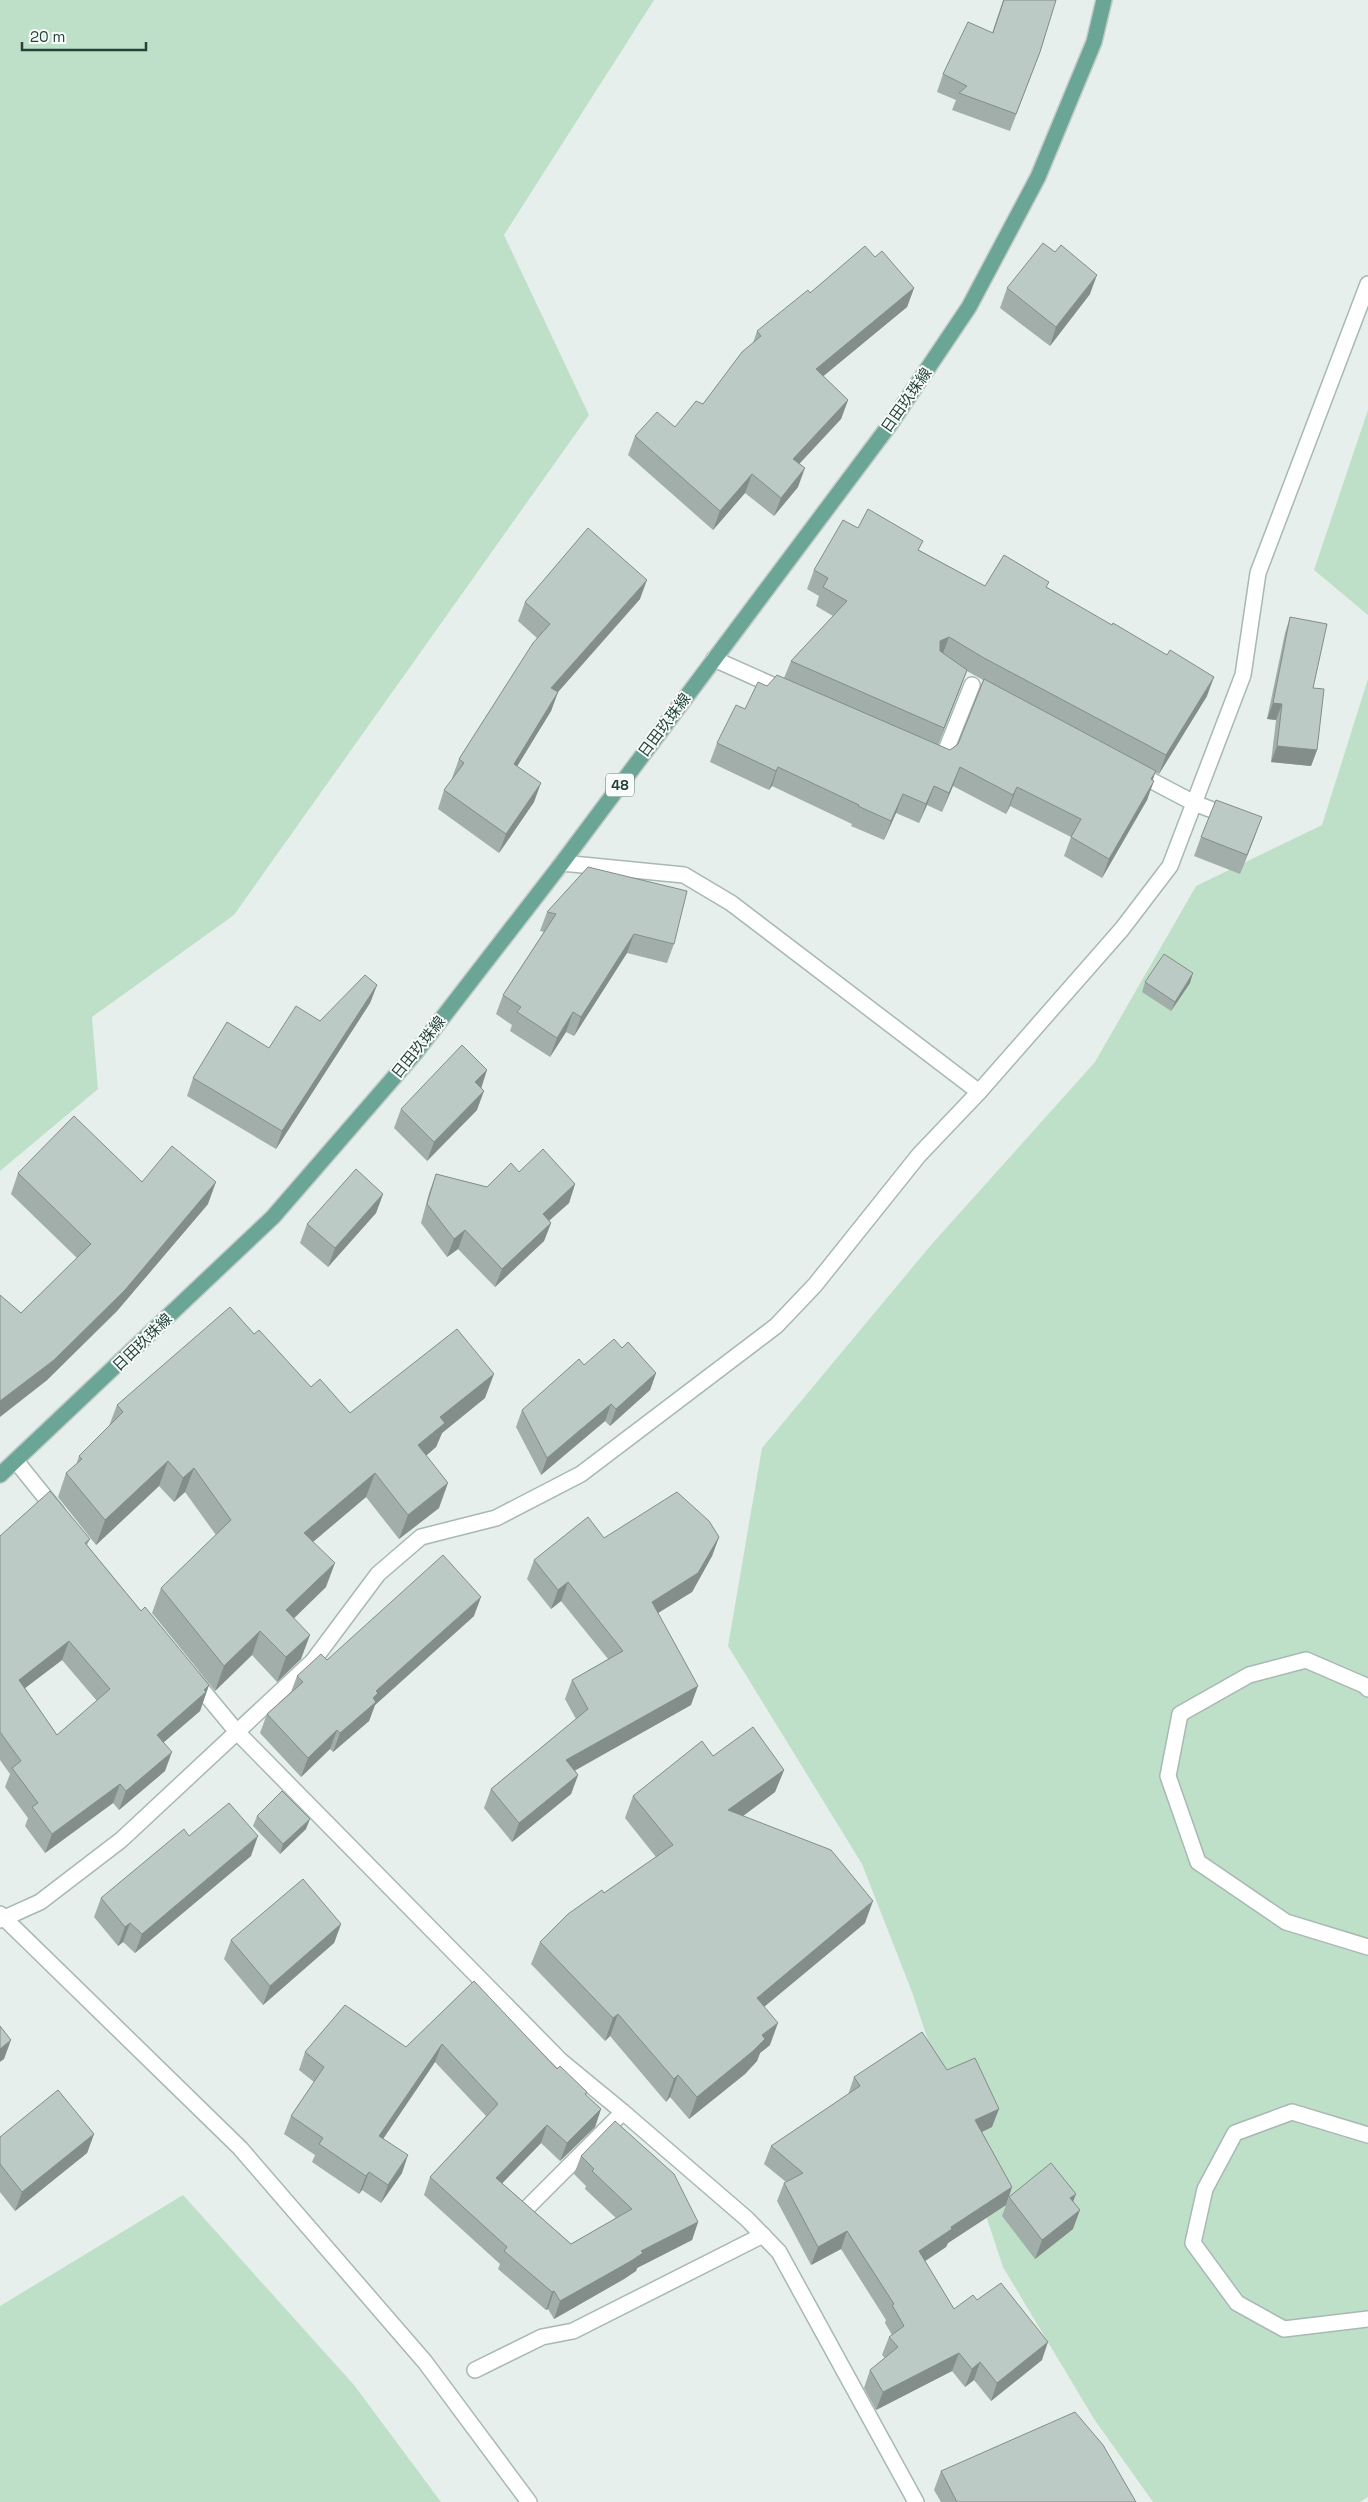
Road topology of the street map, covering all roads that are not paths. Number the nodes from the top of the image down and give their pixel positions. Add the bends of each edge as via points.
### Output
1 (1104, 0) edge
2 (1368, 284) edge
3 (714, 659) junction
4 (956, 675) edge
5 (972, 686) junction
6 (989, 695) edge
7 (802, 698) edge
8 (925, 753) edge
9 (1125, 767) edge
10 (1194, 803) junction
11 (1223, 814) edge
12 (562, 864) junction
13 (979, 1092) junction
14 (16, 1462) junction
15 (0, 1475) edge
16 (66, 1523) edge
17 (186, 1670) edge
18 (1368, 1689) edge
19 (237, 1732) junction
20 (1, 1917) edge
21 (1368, 1947) edge
22 (623, 2112) junction
23 (1368, 2135) edge
24 (524, 2211) edge
25 (763, 2235) junction
26 (1368, 2319) edge
27 (475, 2370) dead end
28 (529, 2502) edge
29 (916, 2502) edge

1 - 3 main road, 日田玖珠線 / 48 via 1094,42 1038,177 969,307 891,424
2 - 10 street via 1258,573 1243,675
3 - 7 street
3 - 12 main road, 日田玖珠線 / 48
4 - 5 street
5 - 6 street
5 - 8 street via 942,760
9 - 10 street
10 - 11 street
10 - 13 street via 1170,866 1122,929
12 - 13 street via 684,875 730,903
12 - 14 main road, 日田玖珠線 / 48 via 416,1052 273,1217
13 - 19 street via 919,1155 815,1285 776,1326 582,1474 496,1518 421,1537 378,1574 313,1661
14 - 15 main road, 日田玖珠線 / 48
14 - 16 street
17 - 19 street
18 - 21 street via 1306,1660 1249,1675 1180,1714 1168,1776 1198,1862 1286,1922
19 - 20 street via 121,1840 40,1902
19 - 22 street via 560,2061
20 - 28 street via 240,2148 426,2362
22 - 24 street
22 - 25 street
23 - 26 street via 1292,2112 1235,2133 1205,2189 1193,2243 1236,2303 1284,2329
25 - 27 street via 573,2331 542,2337
25 - 29 street via 779,2252

